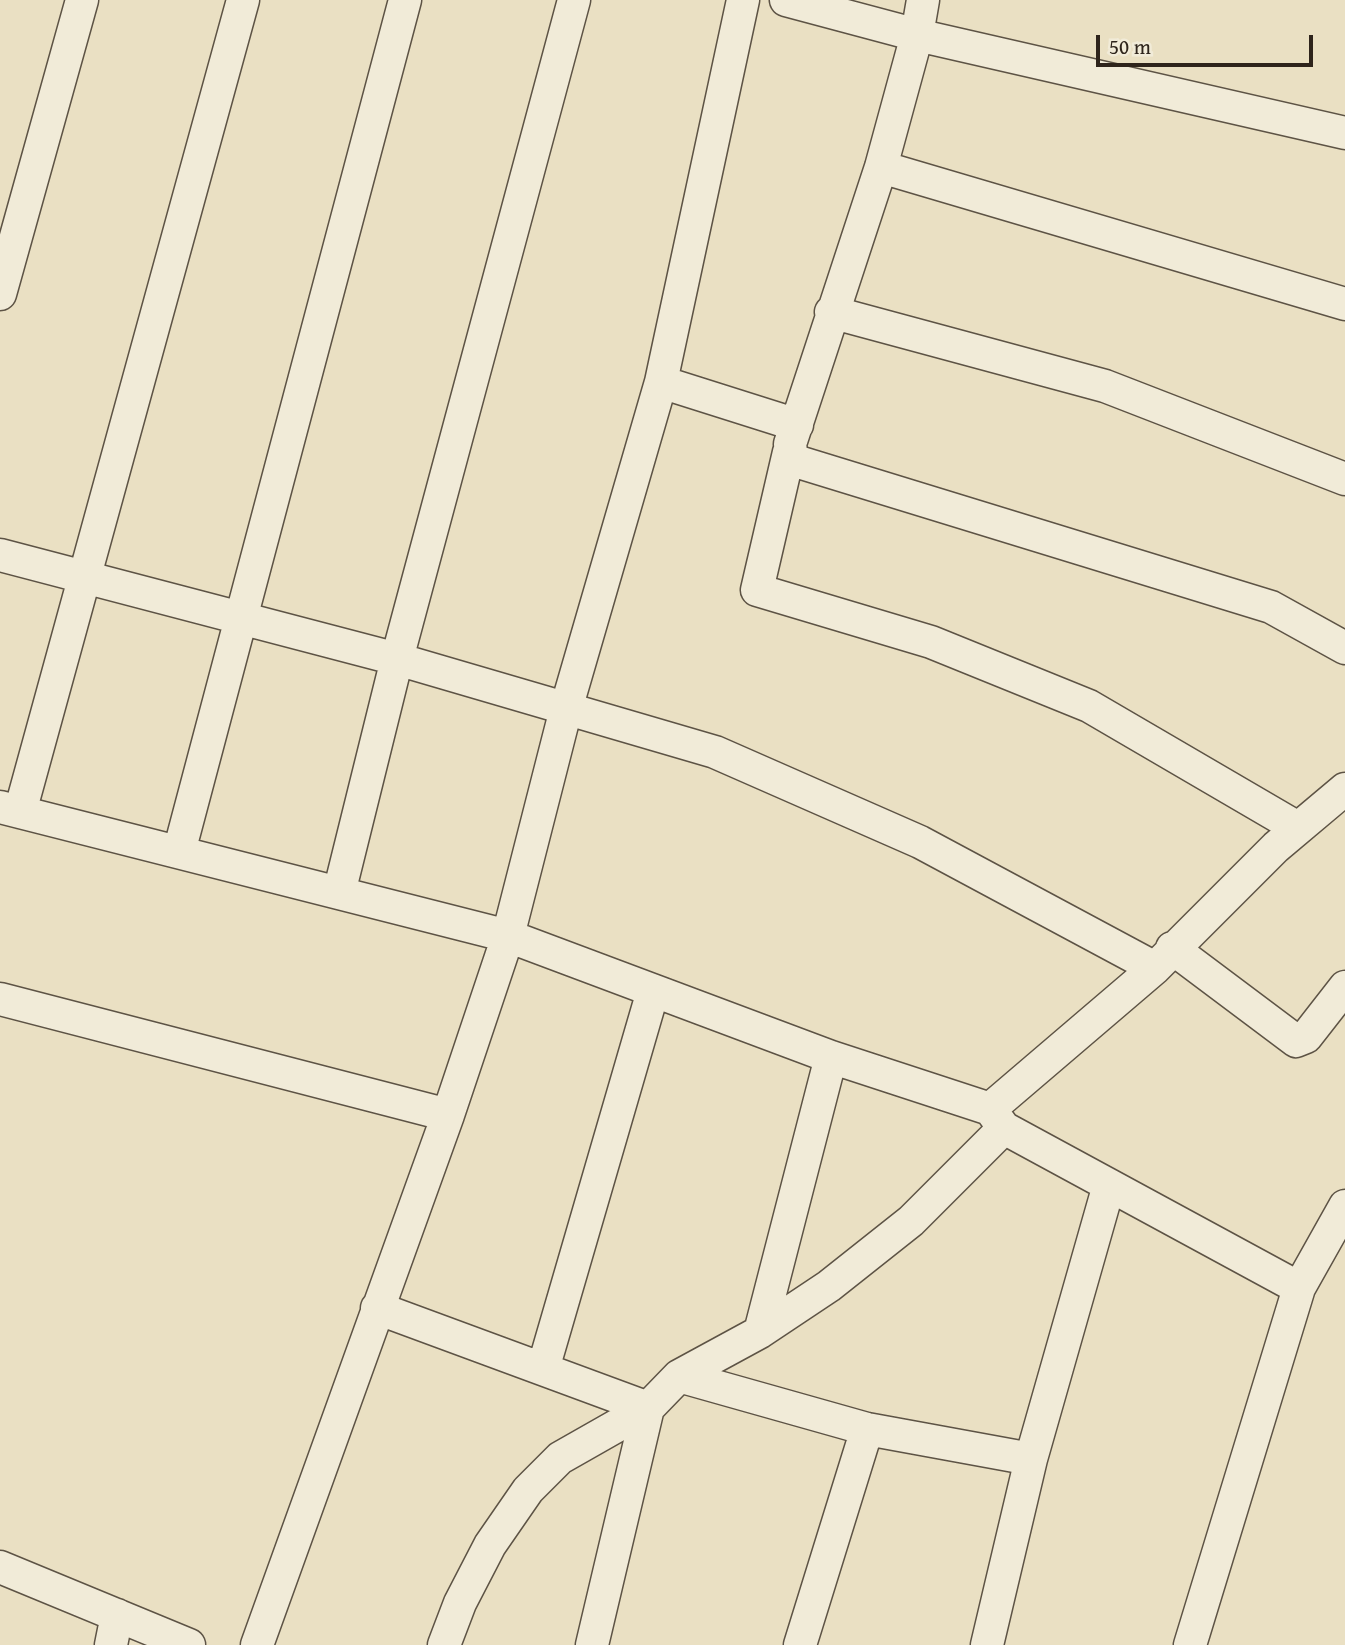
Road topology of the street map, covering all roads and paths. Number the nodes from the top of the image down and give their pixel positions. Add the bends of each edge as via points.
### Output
1 (243, 0) edge
2 (405, 0) edge
3 (574, 0) edge
4 (743, 0) edge
5 (786, 0) edge
6 (922, 0) edge
7 (75, 2) edge
8 (917, 34) junction
9 (1345, 133) edge
10 (881, 167) junction
11 (0, 294) edge
12 (1345, 304) edge
13 (831, 312) junction
14 (661, 382) junction
15 (793, 438) junction
16 (1345, 479) edge
17 (0, 555) edge
18 (83, 577) junction
19 (241, 618) junction
20 (1345, 648) edge
21 (397, 659) junction
22 (566, 709) junction
23 (1345, 789) edge
24 (10, 809) edge
25 (1298, 828) junction
26 (179, 852) junction
27 (339, 893) junction
28 (508, 936) junction
29 (1163, 958) junction
30 (1345, 987) edge
31 (653, 991) junction
32 (0, 999) edge
33 (831, 1057) junction
34 (448, 1115) junction
35 (997, 1119) junction
36 (1109, 1185) junction
37 (1345, 1206) edge
38 (1299, 1288) junction
39 (377, 1308) junction
40 (760, 1332) junction
41 (542, 1369) junction
42 (679, 1376) junction
43 (648, 1408) junction
44 (867, 1429) junction
45 (1031, 1459) junction
46 (0, 1567) edge
47 (114, 1630) edge
48 (189, 1645) edge
49 (257, 1645) edge
50 (444, 1645) edge
51 (592, 1645) edge
52 (800, 1645) edge
53 (987, 1645) edge
54 (1190, 1645) edge

1 - 18 street
2 - 19 street
3 - 21 street
4 - 14 street
5 - 8 street
6 - 8 street
7 - 11 street
8 - 9 street
8 - 10 street
10 - 12 street
10 - 13 street
13 - 15 street
13 - 16 street via 1105,386
14 - 15 street
14 - 22 street
15 - 20 street via 799,464 1271,607
15 - 25 street via 757,590 931,642 1089,706
17 - 18 street
18 - 19 street
18 - 24 street
19 - 21 street
19 - 26 street
21 - 22 street
21 - 27 street
22 - 28 street
22 - 29 street via 715,751
23 - 25 street
24 - 26 street
25 - 29 street
26 - 27 street
27 - 28 street
28 - 31 street
28 - 34 street
29 - 30 street via 1296,1041 1307,1037
29 - 35 street
31 - 33 street
31 - 41 street
32 - 34 street
33 - 35 street
33 - 40 street
34 - 39 street
35 - 36 street
35 - 40 street via 911,1221 829,1286
36 - 38 street
36 - 45 street
37 - 38 street
38 - 54 street
39 - 41 street
39 - 49 street
40 - 42 street
41 - 43 street
42 - 43 street
42 - 44 street
43 - 50 street via 561,1458 528,1490 490,1545
43 - 51 street
44 - 45 street
44 - 52 street
45 - 53 street
46 - 47 street
47 - 48 street

